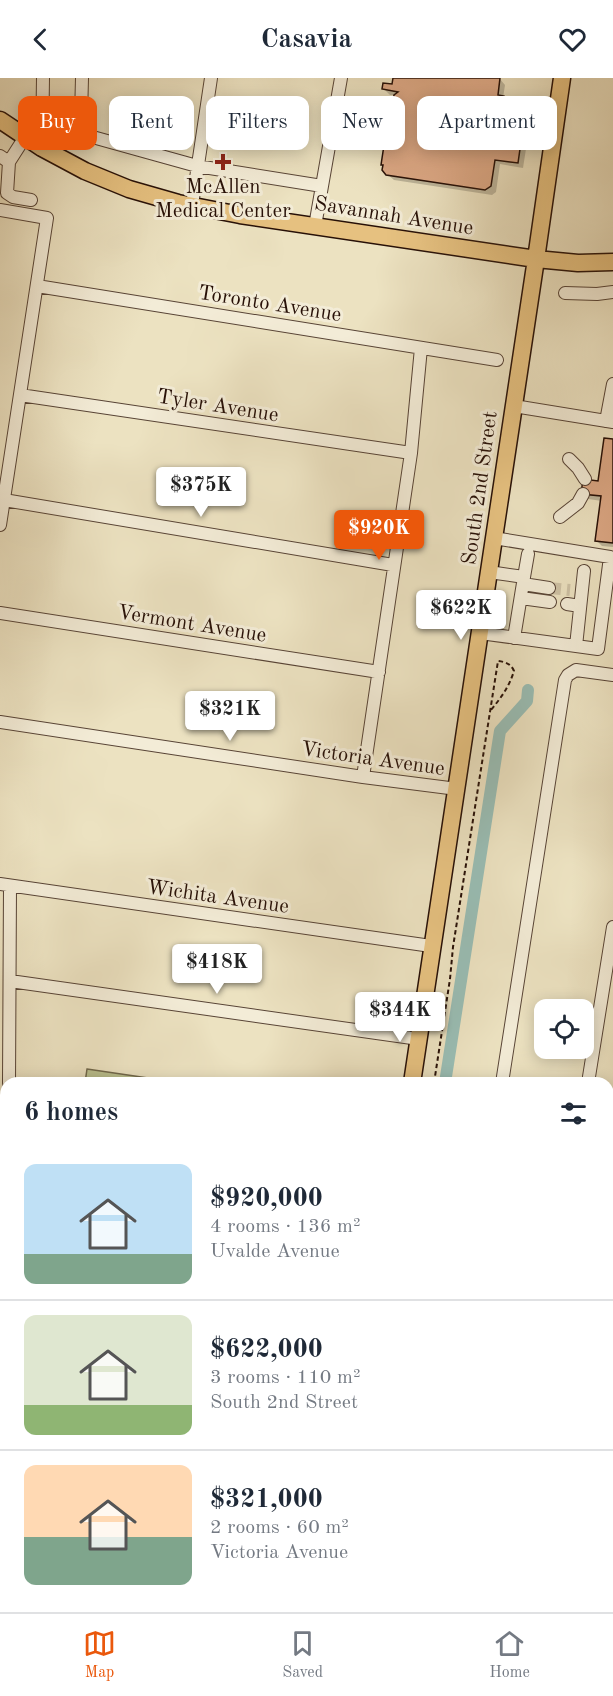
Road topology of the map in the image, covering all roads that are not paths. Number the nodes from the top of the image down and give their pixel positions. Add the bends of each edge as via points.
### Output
1 (43, 78) edge
2 (82, 78) edge
3 (211, 78) edge
4 (341, 78) edge
5 (562, 78) edge
6 (43, 96) edge
7 (0, 120) edge
8 (18, 132) edge
9 (18, 145) edge
10 (46, 150) edge
11 (5, 159) edge
12 (197, 166) junction
13 (322, 186) junction
14 (31, 200) dead end
15 (192, 205) junction
16 (0, 210) edge
17 (315, 226) junction
18 (536, 259) junction
19 (613, 262) edge
20 (37, 286) junction
21 (613, 292) edge
22 (565, 293) dead end
23 (421, 348) junction
24 (497, 360) dead end
25 (613, 384) edge
26 (20, 395) junction
27 (514, 406) junction
28 (609, 422) edge
29 (411, 453) junction
30 (569, 459) dead end
31 (585, 479) dead end
32 (583, 494) dead end
33 (4, 500) junction
34 (560, 517) dead end
35 (0, 525) edge
36 (494, 538) junction
37 (528, 554) dead end
38 (393, 566) junction
39 (584, 571) dead end
40 (489, 572) junction
41 (524, 580) junction
42 (549, 588) tunnel mouth
43 (521, 598) junction
44 (550, 602) tunnel mouth
45 (0, 613) edge
46 (480, 633) junction
47 (514, 638) junction
48 (576, 646) junction
49 (379, 672) junction
50 (613, 675) edge
51 (0, 722) edge
52 (363, 777) junction
53 (457, 789) junction
54 (5, 885) edge
55 (613, 927) edge
56 (431, 946) junction
57 (10, 981) junction
58 (418, 1039) junction
59 (9, 1077) edge
60 (413, 1077) edge
61 (503, 1077) edge
62 (589, 1077) edge

1 - 6 street
2 - 12 street via 81,117 89,136
3 - 12 street
4 - 13 street
5 - 18 main road, South 2nd Street
7 - 8 main road, Savannah Avenue
9 - 11 street
10 - 15 main road, Savannah Avenue via 129,189
11 - 14 street via 7,193
12 - 13 street
12 - 15 street
13 - 17 street
15 - 17 main road, Savannah Avenue
16 - 20 street via 48,218
17 - 18 main road, Savannah Avenue
18 - 19 main road, Savannah Avenue
18 - 27 main road, South 2nd Street
20 - 23 street, Toronto Avenue
20 - 26 street
21 - 22 street
23 - 24 street, Toronto Avenue
23 - 29 street
25 - 28 street
26 - 29 street, Tyler Avenue
26 - 33 street
27 - 28 street
27 - 36 main road, South 2nd Street
29 - 38 street
30 - 31 street
32 - 34 street
33 - 35 street
33 - 38 street
36 - 40 main road, South 2nd Street
36 - 48 street via 610,557 598,649
37 - 41 street
38 - 49 street
39 - 48 street via 573,605
40 - 41 street
40 - 46 main road, South 2nd Street
41 - 42 street
41 - 43 street
43 - 44 street
43 - 47 street
45 - 49 street, Vermont Avenue
46 - 47 street
46 - 53 main road, South 2nd Street
47 - 48 street
49 - 52 street
50 - 61 street via 576,670 565,680
51 - 52 street, Victoria Avenue
52 - 53 street, Victoria Avenue
53 - 56 main road, South 2nd Street
54 - 56 street, Wichita Avenue
54 - 57 street
55 - 62 street
56 - 58 main road, South 2nd Street
57 - 58 street
57 - 59 street
58 - 60 main road, South 2nd Street

